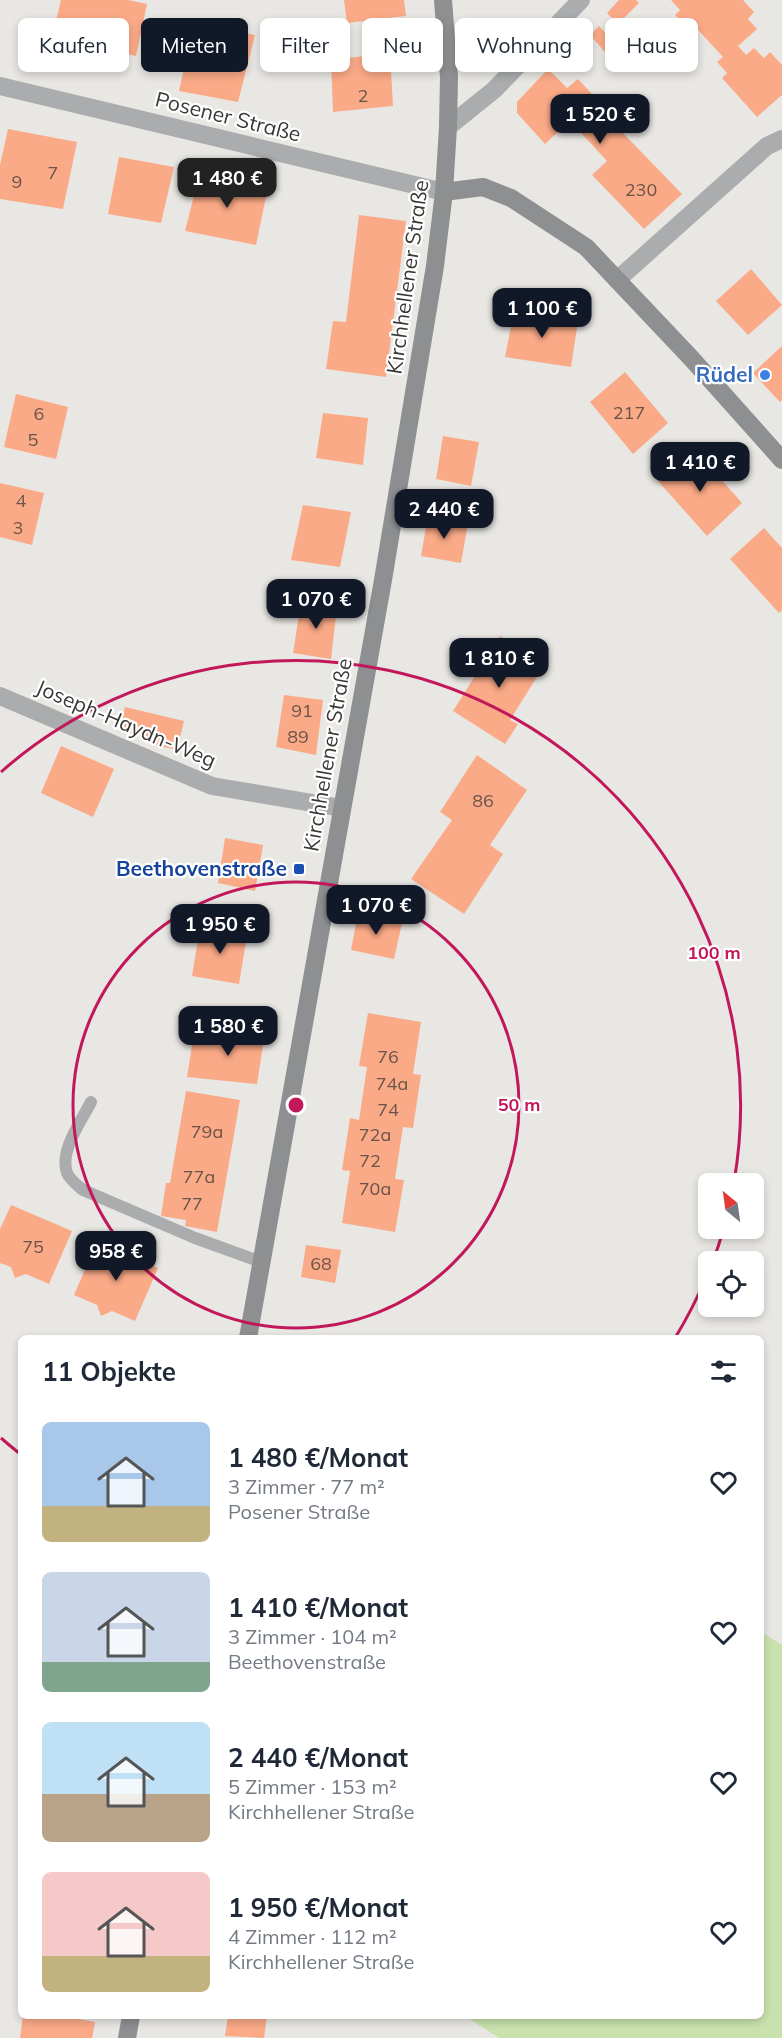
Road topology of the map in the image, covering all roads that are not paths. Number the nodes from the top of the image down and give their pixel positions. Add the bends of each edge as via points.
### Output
1 (443, 0) edge
2 (581, 0) edge
3 (0, 86) edge
4 (448, 127) junction
5 (782, 139) edge
6 (444, 192) junction
7 (617, 280) junction
8 (782, 460) edge
9 (0, 696) edge
10 (342, 808) junction
11 (91, 1102) dead end
12 (261, 1262) junction
13 (249, 1335) edge
14 (130, 2019) edge
15 (127, 2038) edge

1 - 4 main road, Kirchhellener Straße
2 - 4 street via 494,90
3 - 6 street, Posener Straße
4 - 6 main road, Kirchhellener Straße
5 - 7 street via 768,146
6 - 7 main road via 483,187 511,198 585,247
6 - 10 main road, Kirchhellener Straße via 423,344
7 - 8 main road
9 - 10 street, Joseph-Haydn-Weg via 212,786
10 - 12 main road, Kirchhellener Straße
11 - 12 lane via 67,1151 66,1171 73,1181 83,1190
12 - 13 main road, Kirchhellener Straße
14 - 15 main road

